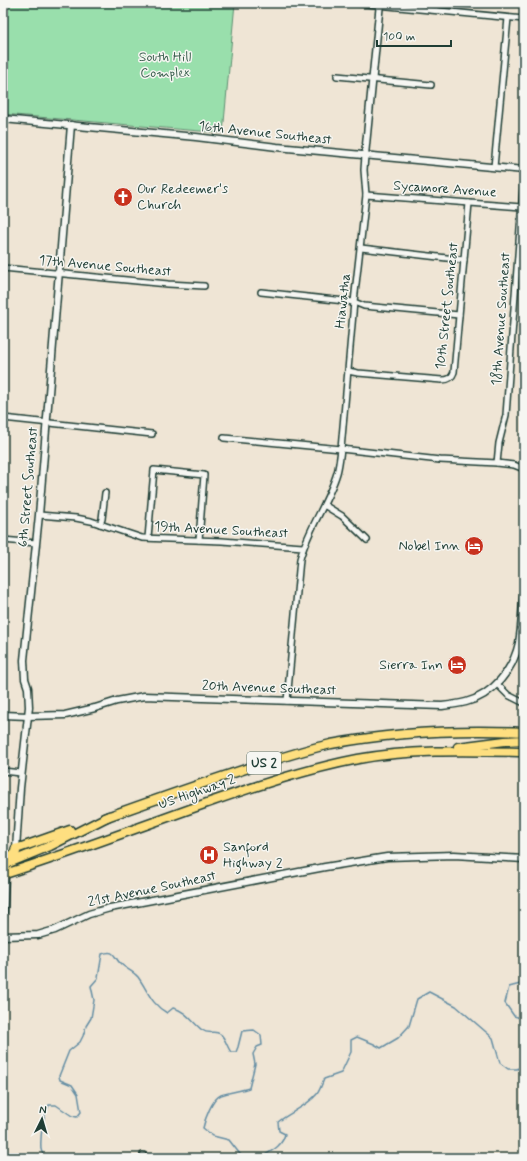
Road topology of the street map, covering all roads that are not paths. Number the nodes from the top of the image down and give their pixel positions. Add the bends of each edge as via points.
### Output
1 (357, 3) edge
2 (379, 4) edge
3 (508, 18) junction
4 (524, 18) edge
5 (337, 76) dead end
6 (372, 80) junction
7 (431, 85) dead end
8 (3, 119) edge
9 (71, 126) junction
10 (365, 155) junction
11 (494, 167) junction
12 (524, 170) edge
13 (524, 175) edge
14 (366, 195) junction
15 (469, 203) junction
16 (521, 207) junction
17 (361, 248) junction
18 (464, 260) junction
19 (3, 268) edge
20 (59, 274) junction
21 (204, 286) dead end
22 (261, 292) dead end
23 (354, 302) junction
24 (459, 315) junction
25 (348, 371) junction
26 (3, 418) edge
27 (46, 424) junction
28 (152, 434) dead end
29 (224, 438) dead end
30 (341, 449) junction
31 (497, 463) junction
32 (524, 469) edge
33 (104, 493) dead end
34 (324, 505) junction
35 (39, 515) junction
36 (100, 524) junction
37 (148, 538) junction
38 (3, 540) edge
39 (198, 540) junction
40 (367, 540) dead end
41 (36, 543) junction
42 (303, 547) junction
43 (524, 591) edge
44 (497, 684) junction
45 (286, 702) junction
46 (524, 703) edge
47 (3, 715) edge
48 (28, 716) junction
49 (524, 732) edge
50 (524, 740) edge
51 (435, 752) junction
52 (524, 752) edge
53 (3, 771) edge
54 (21, 773) junction
55 (109, 816) junction
56 (16, 849) junction
57 (3, 854) edge
58 (524, 858) edge
59 (3, 860) edge
60 (4, 874) edge
61 (3, 927) edge
62 (3, 936) edge

1 - 2 street
2 - 3 street
2 - 6 street
3 - 4 street
3 - 11 street
5 - 6 street
6 - 7 street
6 - 10 street
8 - 9 street, 16th Avenue Southeast
9 - 10 street, 16th Avenue Southeast
9 - 20 street, 6th Street Southeast
10 - 11 street, 16th Avenue Southeast
10 - 14 street, Hiawatha
11 - 12 street, 16th Avenue Southeast
13 - 16 street, 18th Avenue Southeast
14 - 15 street, Sycamore Avenue
14 - 17 street, Hiawatha
15 - 16 street, Sycamore Avenue
15 - 18 street, 10th Street Southeast
16 - 31 street, 18th Avenue Southeast via 506,415
17 - 18 street
17 - 23 street, Hiawatha
18 - 24 street, 10th Street Southeast
19 - 20 street, 17th Avenue Southeast
20 - 21 street, 17th Avenue Southeast
20 - 27 street, 6th Street Southeast
22 - 23 street
23 - 24 street via 364,306
23 - 25 street, Hiawatha
24 - 25 street, 10th Street Southeast via 454,372 450,379 434,380
25 - 30 street, Hiawatha
26 - 27 street
27 - 28 street
27 - 35 street, 6th Street Southeast
29 - 30 street
30 - 31 street via 440,460
30 - 34 street, 19th Avenue Southeast via 337,472
31 - 32 street
33 - 36 street
34 - 40 street via 342,516
34 - 42 street, 19th Avenue Southeast
35 - 36 street, 19th Avenue Southeast via 76,518
35 - 41 street, 6th Street Southeast
36 - 37 street, 19th Avenue Southeast
37 - 39 street, 19th Avenue Southeast
37 - 39 street via 154,470 204,475
38 - 41 street
39 - 42 street, 19th Avenue Southeast
41 - 48 street, 6th Street Southeast via 24,660
42 - 45 street via 298,572
43 - 44 street via 517,651 509,669
44 - 45 street, 20th Avenue Southeast via 478,698 442,706
44 - 46 street via 508,695
45 - 48 street, 20th Avenue Southeast via 144,696 79,712
47 - 48 street, 20th Avenue Southeast
48 - 54 street, 6th Street Southeast
49 - 55 highway, US Highway 2 / US 2 via 428,732 330,744 224,776
50 - 51 highway
51 - 52 highway, US Highway 2 / US 2
51 - 60 highway, US Highway 2 / US 2 via 359,759 296,774
53 - 54 street
54 - 56 street, 6th Street Southeast
55 - 56 highway, US Highway 2 / US 2
55 - 60 highway via 50,846 6,864
56 - 57 highway, US Highway 2 / US 2
56 - 59 highway via 15,854
58 - 62 street, 21st Avenue Southeast via 454,855 387,857 110,908 89,914 38,936
60 - 61 street

